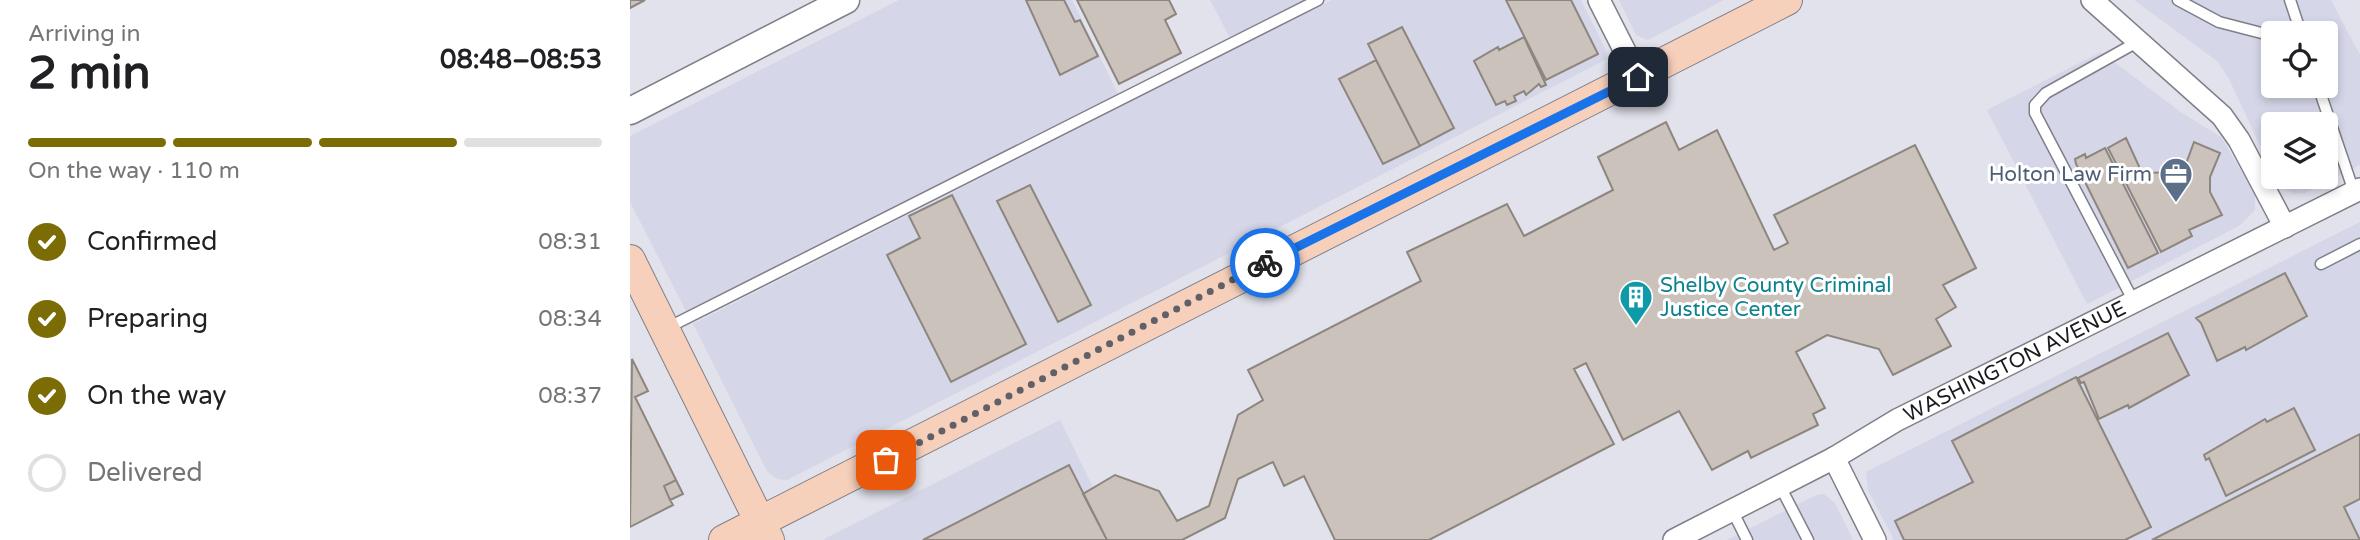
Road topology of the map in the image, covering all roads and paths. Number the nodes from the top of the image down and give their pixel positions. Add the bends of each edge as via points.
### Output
1 (846, 0) edge
2 (1318, 0) edge
3 (1600, 0) edge
4 (1787, 0) edge
5 (2092, 0) edge
6 (2178, 0) edge
7 (2290, 0) edge
8 (2297, 21) edge
9 (2261, 33) edge
10 (2139, 41) junction
11 (1638, 77) junction
12 (2322, 98) edge
13 (630, 111) edge
14 (2357, 191) edge
15 (2286, 227) junction
16 (2360, 244) edge
17 (630, 260) edge
18 (2321, 264) dead end
19 (2134, 302) junction
20 (664, 330) junction
21 (1834, 458) junction
22 (1780, 486) junction
23 (1732, 510) junction
24 (764, 531) edge
25 (724, 540) edge
26 (1674, 540) edge
27 (1747, 540) edge
28 (1808, 540) edge
29 (1875, 540) edge

1 - 13 street
2 - 20 lane
3 - 11 street
4 - 11 main road
5 - 10 street
6 - 9 lane via 2219,22
7 - 8 lane
10 - 15 street via 2222,116
10 - 19 lane via 2046,93 2035,105 2035,113
11 - 24 main road via 1250,271
12 - 14 lane
14 - 15 street, WASHINGTON AVENUE
15 - 19 street, WASHINGTON AVENUE
16 - 18 lane
17 - 20 main road
19 - 21 street, WASHINGTON AVENUE via 1897,420
20 - 24 main road
21 - 22 street, WASHINGTON AVENUE
21 - 29 street
22 - 23 street, WASHINGTON AVENUE
22 - 28 lane
23 - 26 street, WASHINGTON AVENUE
23 - 27 lane
24 - 25 main road

